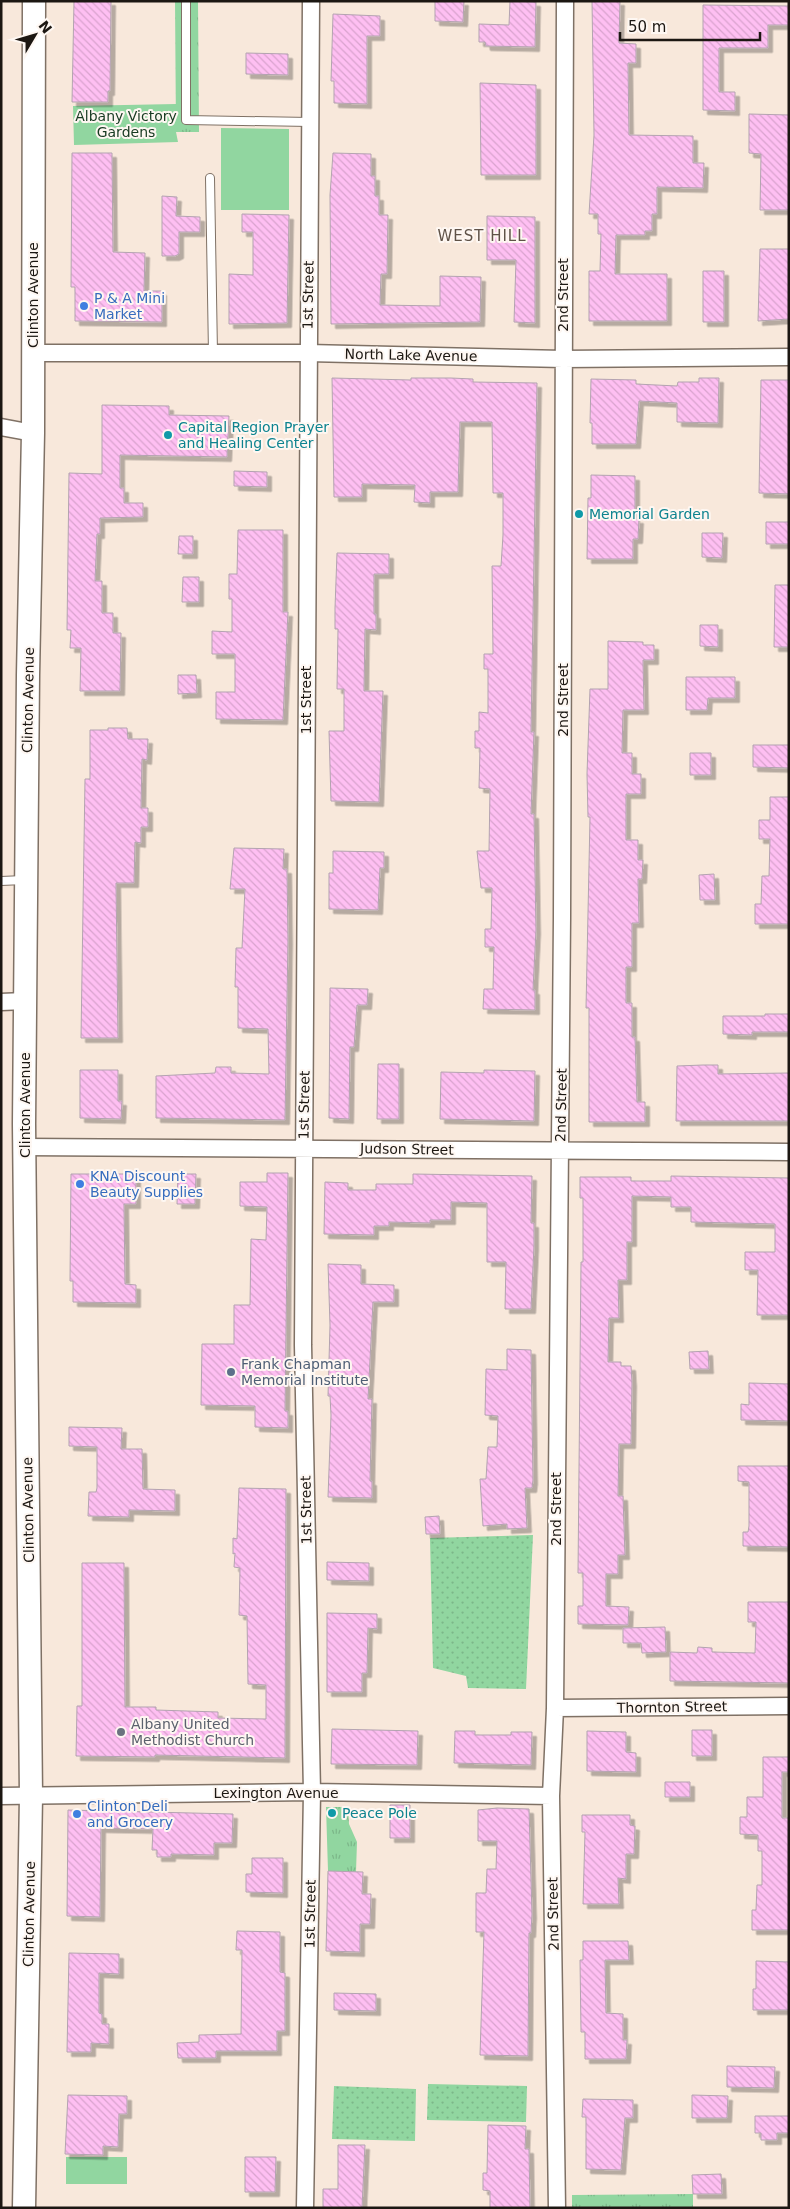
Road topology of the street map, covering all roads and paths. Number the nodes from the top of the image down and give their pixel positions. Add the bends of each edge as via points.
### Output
1 (34, 1) edge
2 (186, 1) edge
3 (311, 1) edge
4 (565, 1) edge
5 (310, 122) junction
6 (210, 178) dead end
7 (33, 353) junction
8 (213, 353) junction
9 (308, 353) junction
10 (789, 357) edge
11 (563, 359) junction
12 (1, 427) edge
13 (33, 434) junction
14 (26, 880) junction
15 (1, 881) edge
16 (25, 1001) junction
17 (1, 1002) edge
18 (24, 1148) junction
19 (303, 1148) junction
20 (560, 1151) junction
21 (789, 1152) edge
22 (789, 1706) edge
23 (555, 1708) junction
24 (312, 1792) junction
25 (1, 1796) edge
26 (31, 1796) junction
27 (551, 1796) junction
28 (24, 2208) edge
29 (305, 2208) edge
30 (557, 2208) edge

1 - 7 street, Clinton Avenue
2 - 5 lane via 186,120
3 - 5 street, 1st Street
4 - 11 street, 2nd Street
5 - 9 street, 1st Street
6 - 8 lane
7 - 8 street, North Lake Avenue
7 - 13 street, Clinton Avenue
8 - 9 street, North Lake Avenue
9 - 11 street, North Lake Avenue
9 - 19 street, 1st Street
10 - 11 street, North Lake Avenue
11 - 20 street, 2nd Street
12 - 13 street
13 - 14 street, Clinton Avenue
14 - 15 lane
14 - 16 street, Clinton Avenue
16 - 17 street
16 - 18 street, Clinton Avenue
18 - 19 street, Judson Street
18 - 26 street, Clinton Avenue
19 - 20 street, Judson Street
19 - 24 street, 1st Street via 303,1345
20 - 21 street, Judson Street
20 - 23 street, 2nd Street
22 - 23 street, Thornton Street
23 - 27 street, 2nd Street
24 - 26 street, Lexington Avenue
24 - 27 street, Lexington Avenue
24 - 29 street, 1st Street
25 - 26 street, Lexington Avenue
26 - 28 street, Clinton Avenue
27 - 30 street, 2nd Street

